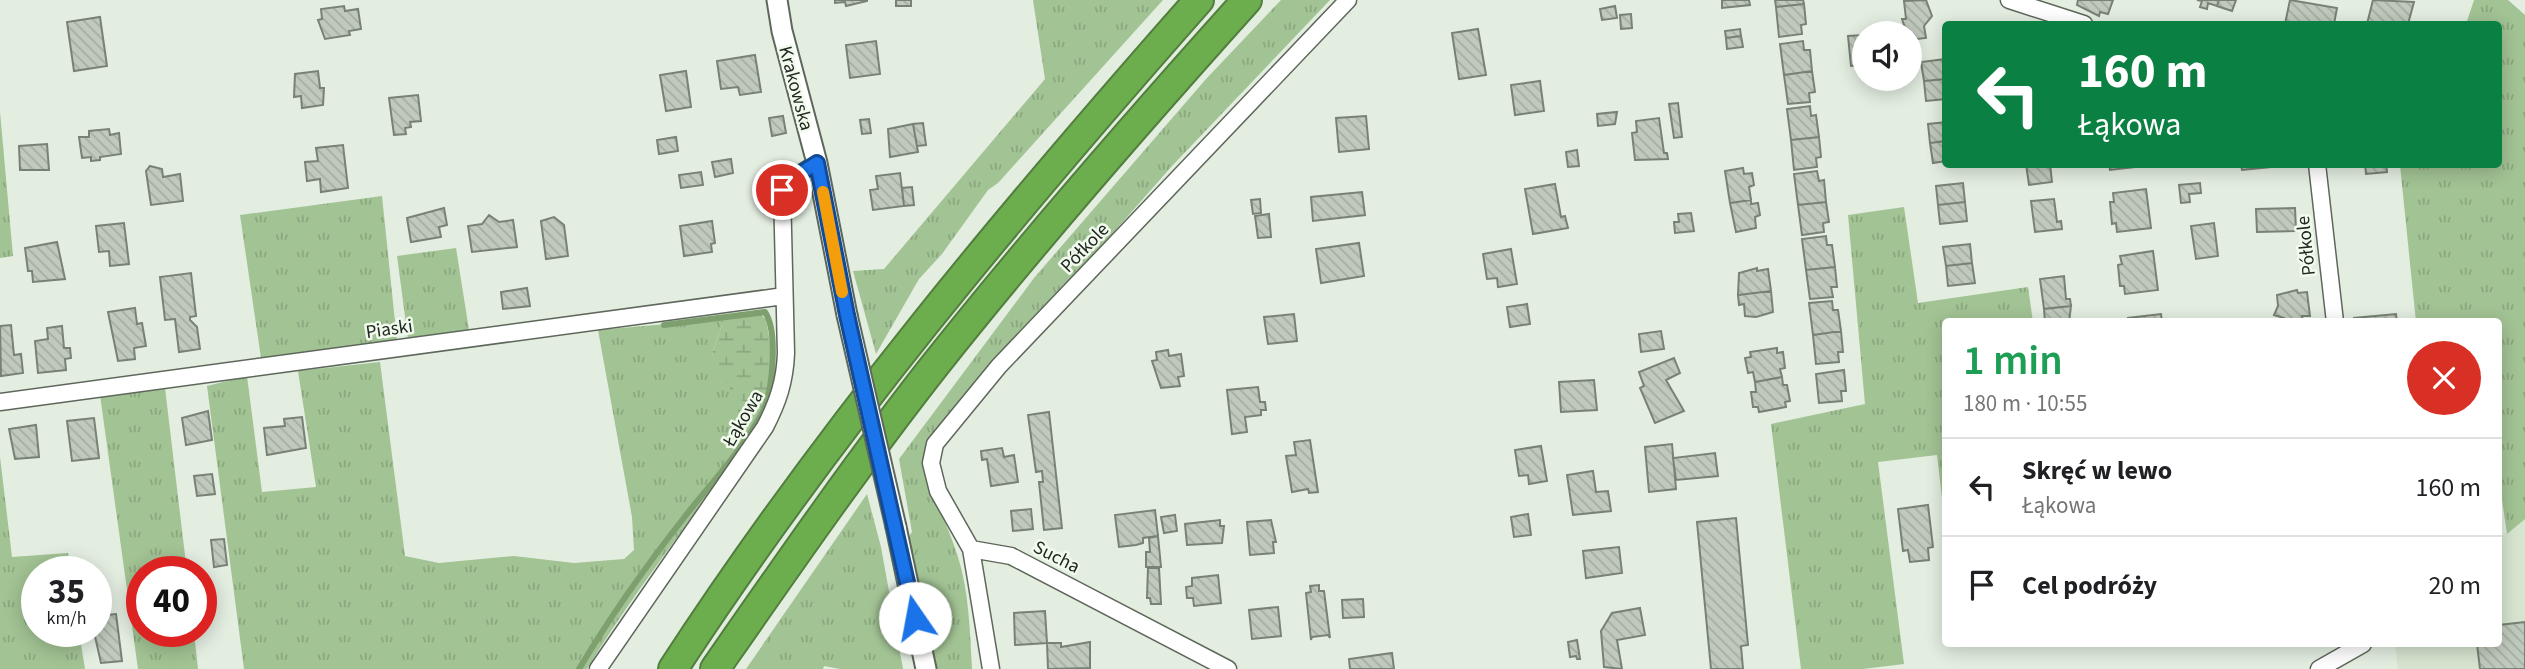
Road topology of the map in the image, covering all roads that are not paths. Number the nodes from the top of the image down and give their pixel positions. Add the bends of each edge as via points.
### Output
1 (777, 0) edge
2 (1199, 0) edge
3 (1248, 0) edge
4 (1348, 0) edge
5 (2009, 0) edge
6 (2075, 21) edge
7 (817, 163) junction
8 (2317, 168) edge
9 (784, 296) junction
10 (2335, 318) edge
11 (0, 402) edge
12 (971, 549) junction
13 (2358, 647) edge
14 (598, 669) edge
15 (673, 669) edge
16 (715, 669) edge
17 (926, 669) edge
18 (990, 669) edge
19 (1228, 669) edge
20 (2319, 669) edge

1 - 7 street, Krakowska
2 - 15 highway via 960,278 810,474
3 - 16 highway via 1121,140 934,367
4 - 12 street, Półkole via 1008,356 935,444 931,463 938,491
5 - 6 street
7 - 9 street, Łąkowa via 782,190
7 - 17 street, Krakowska, bridge
8 - 10 street, Półkole
9 - 11 street, Piaski
9 - 14 street, Łąkowa via 785,377 778,404
12 - 18 street
12 - 19 street, Sucha via 1011,556
13 - 20 street

